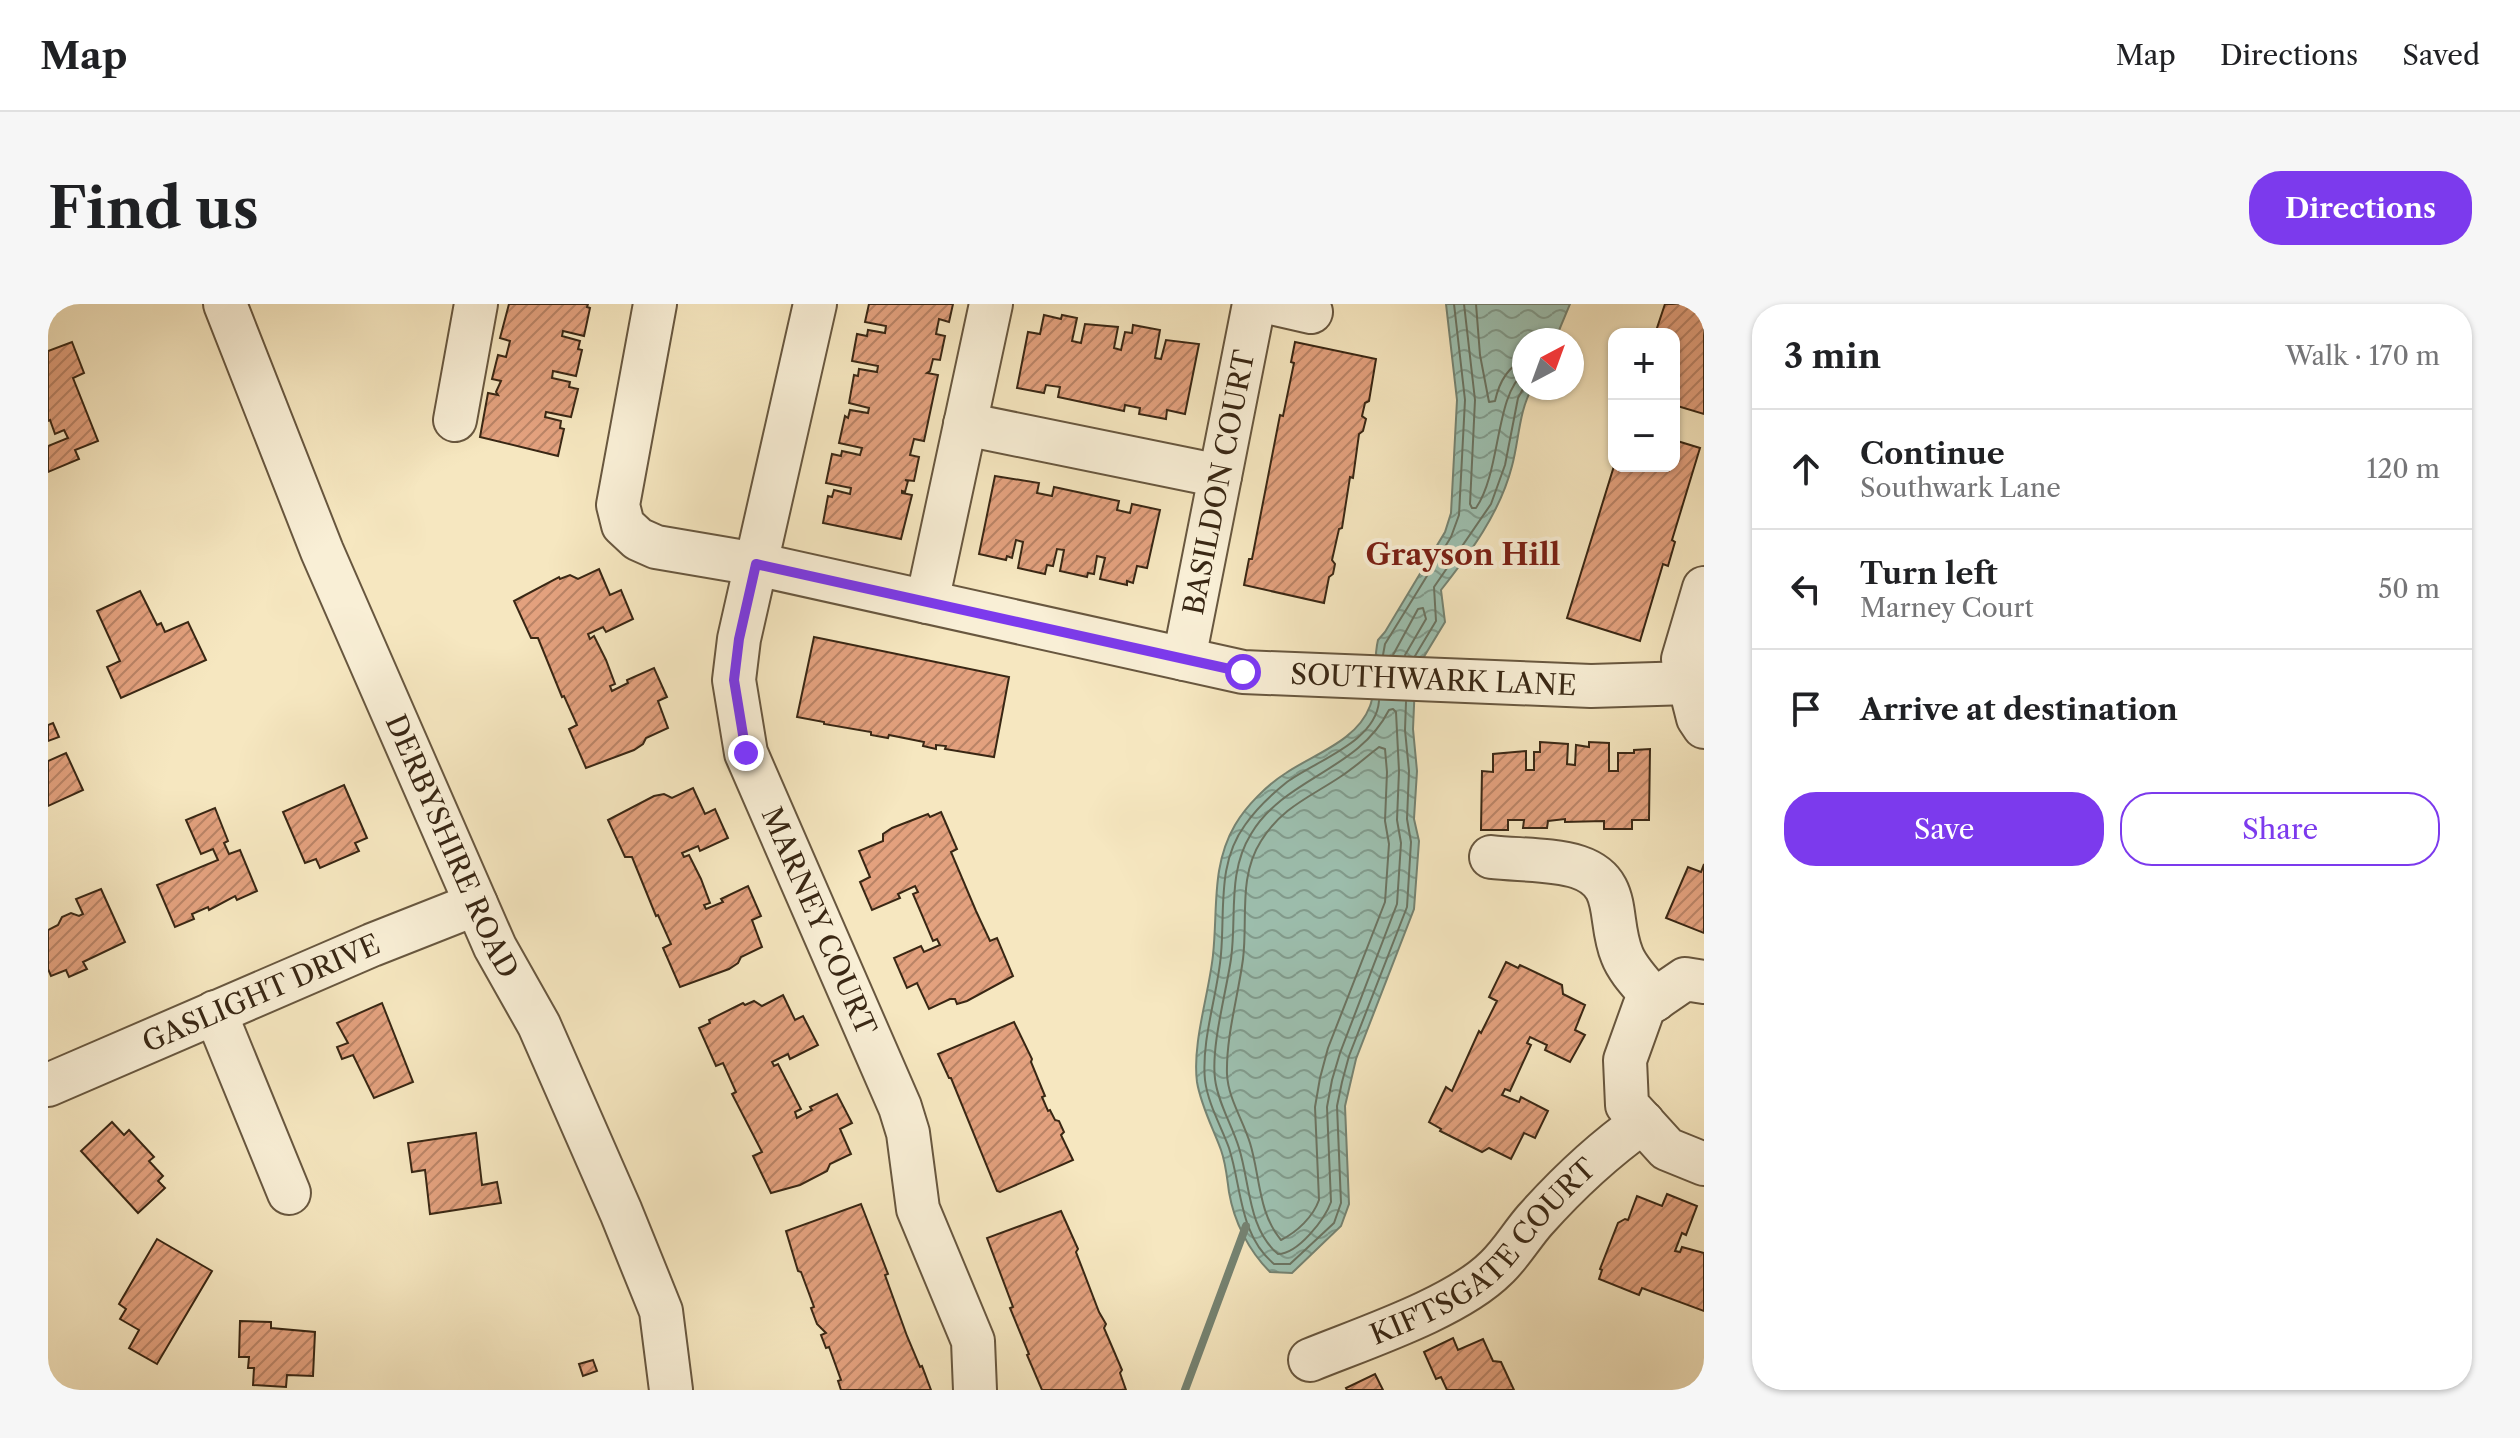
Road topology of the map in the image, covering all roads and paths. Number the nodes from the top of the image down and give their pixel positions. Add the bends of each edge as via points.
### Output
1 (225, 304) edge
2 (476, 304) edge
3 (655, 304) edge
4 (815, 304) edge
5 (991, 304) edge
6 (1254, 304) edge
7 (455, 420) dead end
8 (965, 424) junction
9 (1220, 476) junction
10 (756, 564) junction
11 (1704, 588) edge
12 (927, 602) junction
13 (1184, 659) junction
14 (1689, 683) junction
15 (1704, 727) edge
16 (1491, 857) dead end
17 (476, 904) junction
18 (1704, 982) edge
19 (1655, 1000) junction
20 (215, 1012) junction
21 (48, 1085) edge
22 (1643, 1122) junction
23 (1704, 1164) edge
24 (289, 1193) dead end
25 (1310, 1360) dead end
26 (671, 1390) edge
27 (975, 1390) edge

1 - 17 street, DERBYSHIRE ROAD via 322,551
2 - 7 street
3 - 10 street, SOUTHWARK LANE via 618,505 623,525 656,547
4 - 10 street, MARNEY COURT
5 - 8 street
6 - 9 street, BASILDON COURT
8 - 9 street
8 - 12 street
9 - 13 street, BASILDON COURT
10 - 12 street, SOUTHWARK LANE
10 - 27 street, MARNEY COURT via 734,680 746,753 900,1107 918,1209 973,1341
11 - 14 street via 1683,659
12 - 13 street, SOUTHWARK LANE
13 - 14 street, SOUTHWARK LANE via 1243,672 1324,677 1591,686
14 - 15 street
16 - 19 street via 1576,866 1598,876 1610,893 1622,957
17 - 20 street, GASLIGHT DRIVE
17 - 26 street, DERBYSHIRE ROAD via 539,1025 656,1297
18 - 19 street via 1685,979
19 - 22 street via 1644,1007 1625,1060 1627,1105
20 - 21 street, GASLIGHT DRIVE
20 - 24 street
22 - 23 street via 1667,1149
22 - 25 street, KIFTSGATE COURT via 1571,1181 1496,1269 1449,1301

